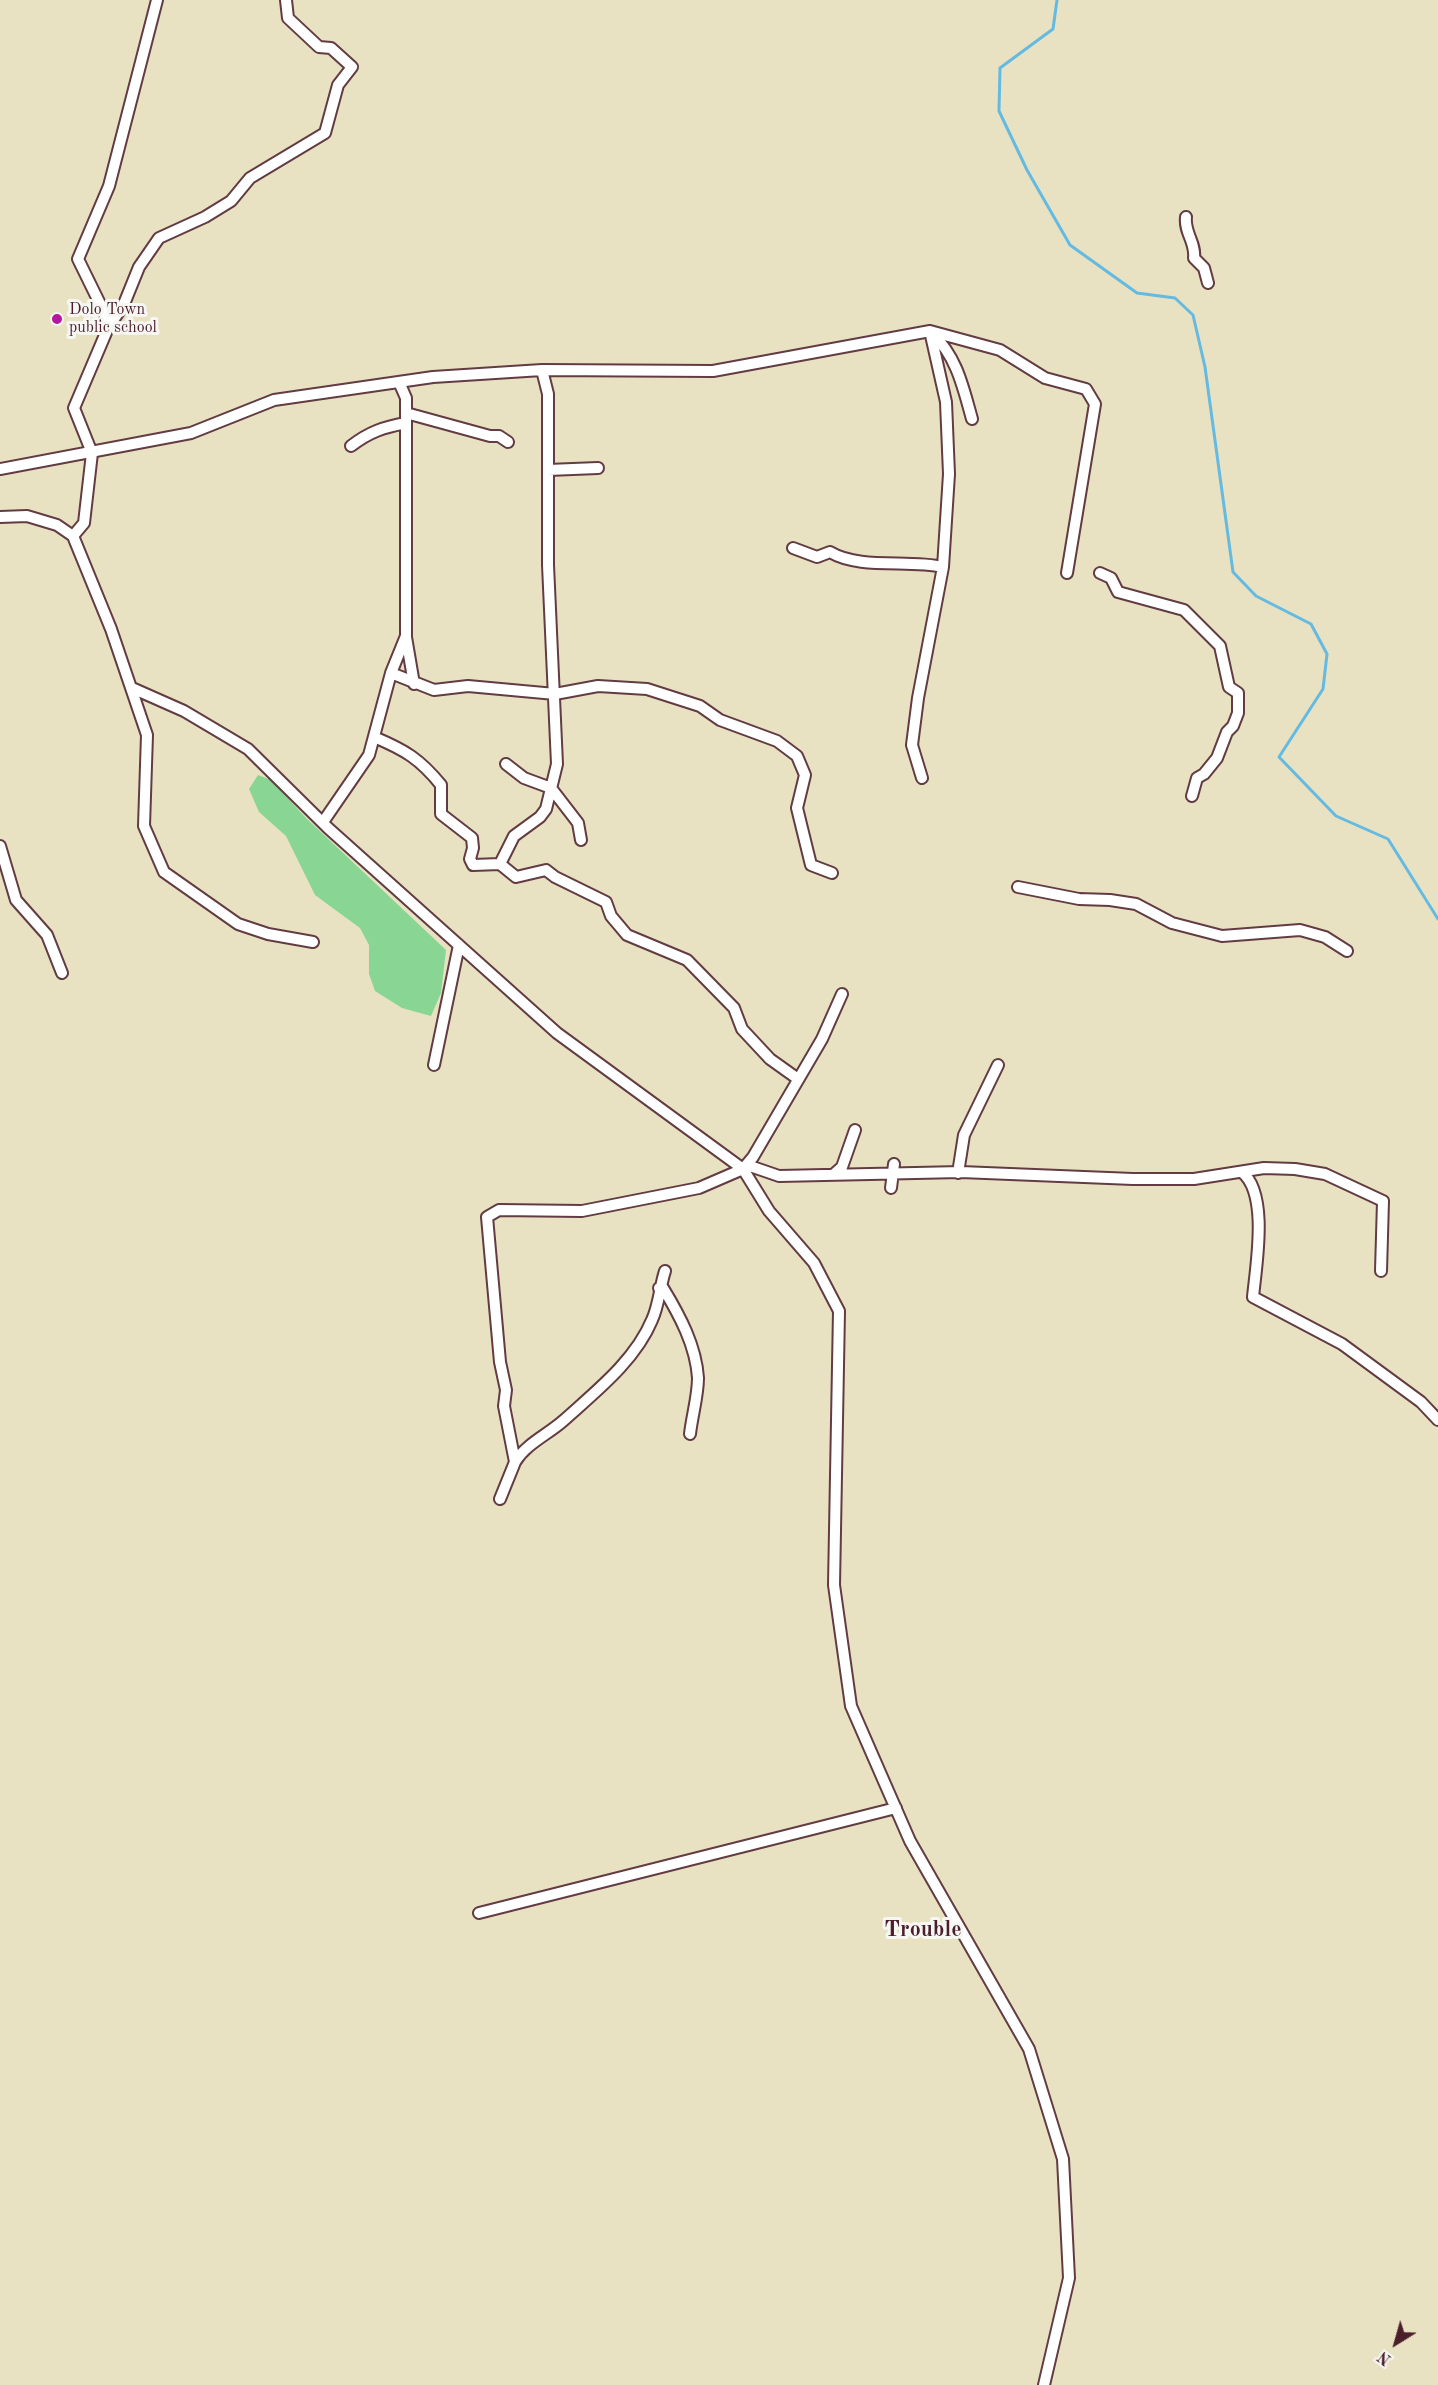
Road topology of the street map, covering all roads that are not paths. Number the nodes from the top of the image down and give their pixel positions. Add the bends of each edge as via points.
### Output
1 (157, 0) edge
2 (286, 0) edge
3 (1186, 217) dead end
4 (1208, 283) dead end
5 (108, 328) junction
6 (930, 331) junction
7 (542, 370) junction
8 (399, 382) junction
9 (406, 418) junction
10 (972, 419) dead end
11 (508, 442) dead end
12 (351, 446) dead end
13 (92, 453) junction
14 (598, 468) dead end
15 (0, 469) edge
16 (548, 470) junction
17 (0, 518) edge
18 (73, 536) junction
19 (793, 548) dead end
20 (943, 567) junction
21 (1067, 573) dead end
22 (1100, 573) dead end
23 (406, 636) junction
24 (391, 673) junction
25 (414, 684) junction
26 (132, 688) junction
27 (555, 694) junction
28 (374, 737) junction
29 (506, 764) dead end
30 (922, 778) dead end
31 (551, 788) junction
32 (1192, 796) dead end
33 (322, 822) junction
34 (581, 840) dead end
35 (0, 846) edge
36 (500, 864) junction
37 (832, 873) dead end
38 (1018, 887) dead end
39 (313, 942) dead end
40 (459, 945) junction
41 (1347, 951) dead end
42 (62, 973) dead end
43 (842, 994) dead end
44 (434, 1065) dead end
45 (998, 1065) dead end
46 (798, 1079) junction
47 (855, 1130) dead end
48 (745, 1167) junction
49 (894, 1169) junction
50 (1242, 1172) junction
51 (958, 1173) junction
52 (834, 1174) junction
53 (891, 1188) dead end
54 (665, 1270) dead end
55 (1381, 1271) dead end
56 (659, 1288) junction
57 (1438, 1420) edge
58 (690, 1434) dead end
59 (514, 1462) junction
60 (500, 1498) dead end
61 (896, 1808) junction
62 (479, 1913) dead end
63 (1044, 2385) edge

1 - 5 street via 109,186 78,259
2 - 5 street via 288,18 319,47 331,48 352,67 338,85 325,133 250,177 231,201 159,238 139,267 124,304
3 - 4 street via 1184,228 1195,249 1194,258
5 - 13 street via 74,408
6 - 7 street via 713,371
6 - 10 street via 944,344 955,363
6 - 20 street via 946,402 949,474
6 - 21 street via 1000,350 1045,378 1086,389 1095,404
7 - 8 street
7 - 16 street via 548,394
8 - 9 street via 406,398
8 - 13 street via 274,400 191,433
9 - 11 street via 499,436
9 - 12 street via 365,435
9 - 23 street
13 - 15 street
13 - 18 street via 84,523
14 - 16 street
16 - 27 street
17 - 18 street via 27,516 57,525
18 - 26 street
19 - 20 street via 817,557 830,552 842,559
20 - 30 street via 912,745
22 - 32 street via 1111,578 1119,592 1184,610 1220,646 1229,687 1238,693 1238,713 1217,758 1197,778
23 - 24 street
23 - 25 street
24 - 25 street
24 - 28 street
25 - 27 street via 434,690 468,686
26 - 33 street via 184,711 248,749
26 - 39 street via 147,735 144,826 164,872 238,924
27 - 31 street via 557,764
27 - 37 street via 598,686 647,689 700,706 720,720 777,741 797,756 806,775 797,808 811,865
28 - 33 street via 369,755
28 - 36 street via 405,750 425,765 441,785 441,814 471,838 473,865
29 - 31 street via 524,778
31 - 34 street via 578,823
31 - 36 street via 546,809 514,836
33 - 40 street
35 - 42 street via 16,900 46,935
36 - 46 street via 516,877 546,870 606,902 611,916 627,934 687,960 734,1008 742,1029 770,1059
38 - 41 street via 1080,899 1136,904 1172,923 1222,936 1300,930 1325,937
40 - 44 street
40 - 48 street via 557,1033
43 - 46 street
45 - 51 street via 964,1135
46 - 48 street
47 - 52 street via 842,1167
48 - 52 street via 778,1176
48 - 59 street via 699,1188 652,1198 582,1210 499,1210 487,1217 500,1362 507,1390 504,1406
48 - 61 street via 769,1211 814,1263 838,1311 834,1585 851,1706
49 - 51 street
49 - 52 street
49 - 53 street
50 - 51 street via 1194,1179
50 - 55 street via 1295,1169 1325,1174 1383,1201
50 - 57 street via 1251,1179 1258,1209 1253,1297 1342,1344 1421,1402
54 - 56 street
56 - 58 street via 663,1288 676,1310 694,1354 698,1379
56 - 59 street via 653,1320 610,1378 548,1435 523,1450
59 - 60 street
61 - 62 street
61 - 63 street via 910,1841 1029,2049 1063,2159 1069,2278

